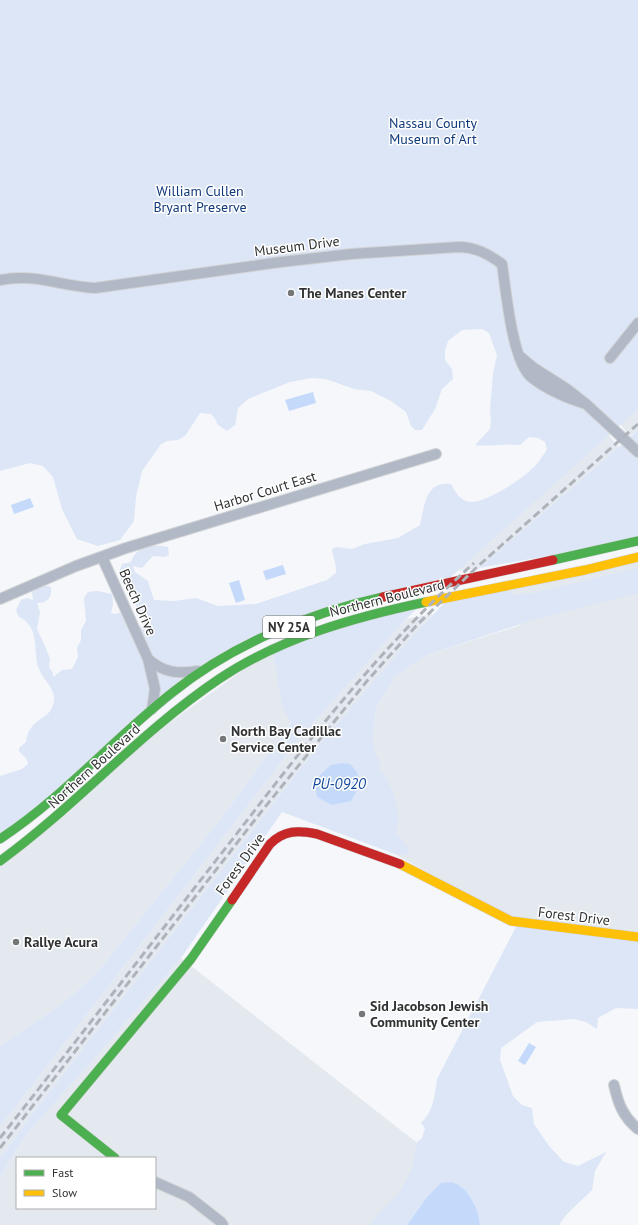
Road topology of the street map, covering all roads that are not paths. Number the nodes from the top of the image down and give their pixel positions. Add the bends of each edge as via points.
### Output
1 (0, 280) edge
2 (638, 323) edge
3 (610, 358) dead end
4 (638, 452) edge
5 (436, 454) dead end
6 (638, 540) edge
7 (638, 556) edge
8 (102, 557) junction
9 (0, 599) edge
10 (148, 659) junction
11 (202, 670) junction
12 (152, 709) junction
13 (0, 839) edge
14 (0, 861) edge
15 (638, 938) edge
16 (614, 1085) dead end
17 (638, 1128) edge
18 (114, 1157) edge
19 (156, 1182) edge
20 (223, 1225) edge

1 - 4 street, Museum Drive via 40,278 75,287 95,288 351,254 471,248 491,256 502,264 519,356 586,404
2 - 3 street
5 - 8 street, Harbor Court East
6 - 11 main road, Northern Boulevard / NY 25A via 350,604 318,614 264,637
7 - 14 main road, Northern Boulevard / NY 25A via 385,610 350,620 271,650 221,678 187,702 63,813 27,843
8 - 9 street, Harbor Court East
8 - 10 street, Beech Drive
10 - 11 street via 167,671 182,673
10 - 12 street, Beech Drive via 155,689
11 - 12 main road, Northern Boulevard / NY 25A
12 - 13 main road, Northern Boulevard / NY 25A via 64,790
15 - 18 main road, Forest Drive via 511,921 420,872 381,856 317,834 297,830 283,834 270,844 177,978 61,1115
16 - 17 street via 626,1118
19 - 20 street via 189,1197

